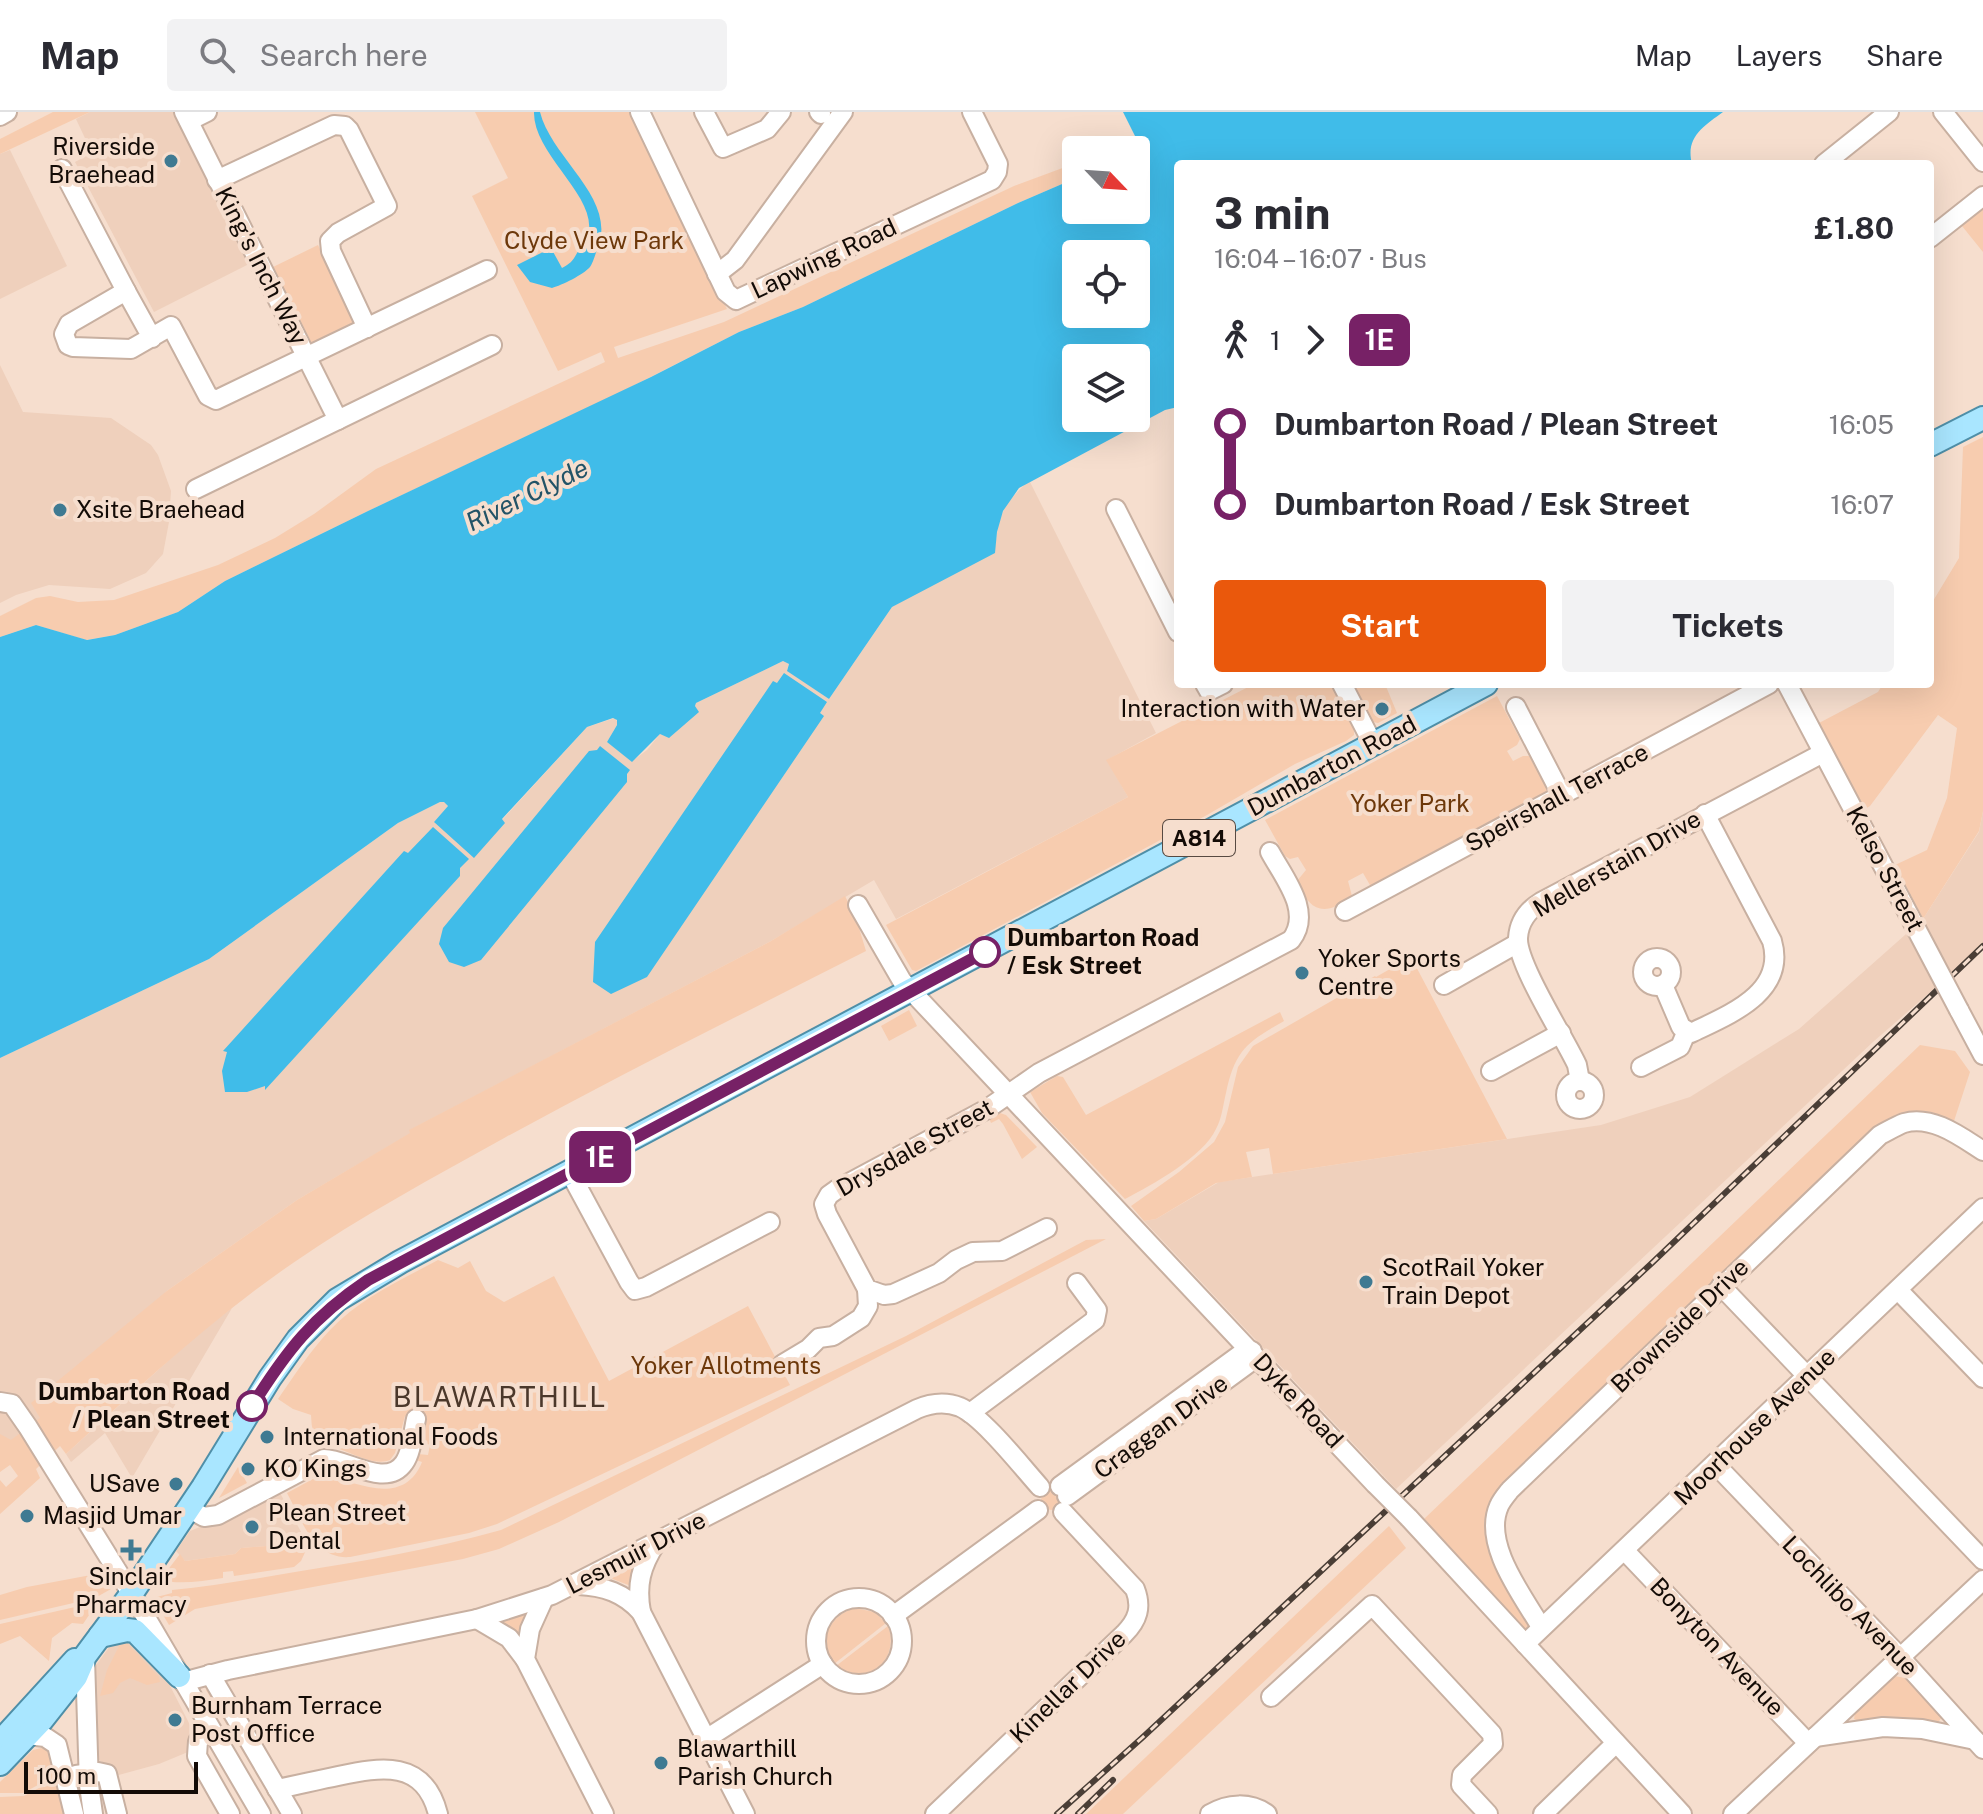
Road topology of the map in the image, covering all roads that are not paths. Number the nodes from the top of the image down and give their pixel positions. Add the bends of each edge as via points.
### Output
1 (7, 112) edge
2 (207, 112) edge
3 (640, 112) edge
4 (704, 112) edge
5 (781, 112) edge
6 (843, 112) edge
7 (972, 112) edge
8 (1889, 112) edge
9 (1943, 112) edge
10 (0, 116) edge
11 (186, 117) edge
12 (1829, 160) edge
13 (1983, 162) edge
14 (62, 169) dead end
15 (217, 180) junction
16 (1983, 196) edge
17 (1934, 235) edge
18 (487, 270) dead end
19 (717, 274) junction
20 (126, 291) junction
21 (367, 328) junction
22 (152, 338) junction
23 (492, 345) dead end
24 (307, 357) junction
25 (338, 420) junction
26 (1974, 423) edge
27 (1934, 443) edge
28 (196, 489) dead end
29 (1116, 509) dead end
30 (1174, 620) edge
31 (1344, 688) edge
32 (1478, 688) edge
33 (1762, 688) edge
34 (1789, 688) edge
35 (1516, 707) dead end
36 (1373, 744) junction
37 (1823, 753) junction
38 (1562, 796) junction
39 (1705, 814) junction
40 (1270, 852) dead end
41 (858, 905) dead end
42 (1345, 911) dead end
43 (1518, 943) junction
44 (1444, 985) dead end
45 (1663, 985) dead end
46 (911, 991) junction
47 (1561, 1033) junction
48 (1686, 1033) junction
49 (1983, 1055) edge
50 (1641, 1067) dead end
51 (1491, 1071) dead end
52 (1580, 1081) dead end
53 (1009, 1093) junction
54 (1983, 1151) edge
55 (570, 1173) junction
56 (1983, 1208) edge
57 (770, 1222) dead end
58 (1047, 1228) dead end
59 (1077, 1283) dead end
60 (1721, 1286) junction
61 (867, 1289) junction
62 (1898, 1290) junction
63 (1252, 1351) junction
64 (783, 1364) dead end
65 (1807, 1377) junction
66 (1983, 1378) edge
67 (6, 1403) edge
68 (970, 1413) junction
69 (416, 1419) dead end
70 (1715, 1464) junction
71 (1040, 1487) junction
72 (1063, 1498) junction
73 (188, 1508) junction
74 (1038, 1510) junction
75 (656, 1543) junction
76 (1625, 1551) junction
77 (1983, 1560) edge
78 (1983, 1580) edge
79 (576, 1585) junction
80 (132, 1593) junction
81 (544, 1598) junction
82 (641, 1612) junction
83 (893, 1616) junction
84 (477, 1619) junction
85 (1541, 1627) junction
86 (100, 1636) junction
87 (1525, 1644) junction
88 (85, 1656) junction
89 (1900, 1657) junction
90 (525, 1659) junction
91 (823, 1664) junction
92 (210, 1674) junction
93 (181, 1679) junction
94 (1271, 1697) dead end
95 (209, 1730) junction
96 (28, 1735) junction
97 (706, 1739) junction
98 (1812, 1740) junction
99 (0, 1742) edge
100 (1616, 1743) junction
101 (1979, 1744) edge
102 (0, 1764) edge
103 (88, 1773) junction
104 (67, 1778) junction
105 (277, 1789) junction
106 (74, 1814) edge
107 (93, 1814) edge
108 (117, 1814) edge
109 (230, 1814) edge
110 (261, 1814) edge
111 (292, 1814) edge
112 (438, 1814) edge
113 (604, 1814) edge
114 (745, 1814) edge
115 (935, 1814) edge
116 (1210, 1814) edge
117 (1267, 1814) edge
118 (1488, 1814) edge
119 (1543, 1814) edge
120 (1682, 1814) edge
121 (1733, 1814) edge

1 - 10 street
2 - 11 street
3 - 19 street, Lapwing Road
4 - 5 street via 723,148 767,129
6 - 19 street via 735,260
7 - 19 street, Lapwing Road via 998,164 992,180 739,300 729,296
8 - 12 street
9 - 13 street
11 - 15 street, King's Inch Way
14 - 20 street
15 - 21 street via 334,125 345,126 387,206 330,241
15 - 24 street, King's Inch Way
16 - 17 street
18 - 21 street
20 - 22 street
20 - 22 street via 69,324 64,340 73,347 131,349
21 - 24 street
22 - 24 street via 171,326 208,396 216,400
23 - 25 street
24 - 25 street, King's Inch Way
25 - 28 street
26 - 27 main road
29 - 30 street
31 - 36 street
32 - 36 main road, Dumbarton Road / A814
33 - 38 street, Speirshall Terrace
34 - 37 street, Kelso Street
35 - 38 street
36 - 46 main road, Dumbarton Road / A814
37 - 39 street, Mellerstain Drive
37 - 49 street, Kelso Street, bridge
38 - 42 street, Speirshall Terrace
39 - 43 street, Mellerstain Drive via 1541,902 1522,921
39 - 48 street via 1772,941 1774,961 1753,1000
40 - 53 street, Drysdale Street via 1299,907 1297,933 1285,945
41 - 46 street, Dyke Road
43 - 44 street via 1471,980
43 - 47 street, Mellerstain Drive
45 - 48 street
46 - 53 street, Dyke Road
46 - 55 main road, Dumbarton Road / A814
47 - 51 street
47 - 52 street, Mellerstain Drive
48 - 50 street via 1680,1047
53 - 61 street, Drysdale Street via 829,1195 824,1204 827,1214
53 - 63 street, Dyke Road
54 - 60 street, Brownside Drive via 1929,1123 1906,1123 1880,1135
55 - 57 street via 635,1290
55 - 73 main road, Dumbarton Road / A814 via 337,1300 285,1356
56 - 62 street, Moorhouse Avenue
58 - 61 street via 1002,1251 973,1252 893,1294
59 - 68 street via 1097,1310 1095,1320
60 - 65 street
60 - 85 street, Brownside Drive via 1526,1473 1499,1506 1499,1553
61 - 64 street via 868,1306 861,1318 833,1336 819,1338
62 - 65 street, Moorhouse Avenue
62 - 66 street
63 - 72 street, Craggan Drive via 1241,1354
63 - 87 street, Dyke Road, bridge
65 - 70 street, Moorhouse Avenue
65 - 77 street
67 - 80 street
68 - 71 street
68 - 75 street, Lesmuir Drive via 943,1403 917,1409
69 - 73 street via 407,1456 391,1473 324,1459 218,1515 204,1517
70 - 76 street, Moorhouse Avenue
70 - 89 street, Lochlibo Avenue
71 - 72 street via 1050,1484
71 - 74 street via 1035,1495
72 - 74 street via 1049,1517
72 - 115 street, Kinellar Drive via 1135,1589 1136,1620
73 - 80 main road, Dumbarton Road / A814
74 - 83 street
75 - 79 street, Lesmuir Drive
75 - 82 street via 641,1573
76 - 85 street, Moorhouse Avenue
76 - 98 street, Bonyton Avenue
78 - 89 street
79 - 81 street, Lesmuir Drive
79 - 82 street via 608,1589
80 - 86 main road, Dumbarton Road / A814
80 - 93 street
81 - 84 street, Lesmuir Drive
81 - 90 street via 530,1629
82 - 97 street
83 - 91 street via 874,1601 839,1603 817,1630
83 - 91 street via 901,1648 883,1677 850,1683
84 - 90 street via 509,1638
84 - 92 street, Lesmuir Drive
85 - 87 street, Moorhouse Avenue
86 - 88 main road, Dumbarton Road / A814
86 - 93 main road via 135,1631
87 - 100 street, Dyke Road
88 - 96 main road, Dumbarton Road via 76,1677
88 - 99 main road, Dumbarton Road / A814 via 68,1665
88 - 103 street
89 - 98 street
89 - 101 street, Lochlibo Avenue
90 - 113 street
91 - 97 street
92 - 93 street, Lesmuir Drive
92 - 105 street
93 - 95 street
94 - 118 street via 1372,1605 1492,1734 1493,1744 1460,1781
95 - 109 street via 198,1741 197,1756
95 - 110 street
96 - 102 main road, Dumbarton Road
96 - 104 street via 57,1745
97 - 114 street
98 - 101 street via 1883,1727 1922,1729
98 - 121 street
100 - 119 street
100 - 120 street, Dyke Road
103 - 104 street
103 - 107 street
103 - 108 street via 110,1777
104 - 106 street
105 - 111 street
105 - 112 street via 376,1768 396,1769 423,1784
116 - 117 street via 1233,1805

